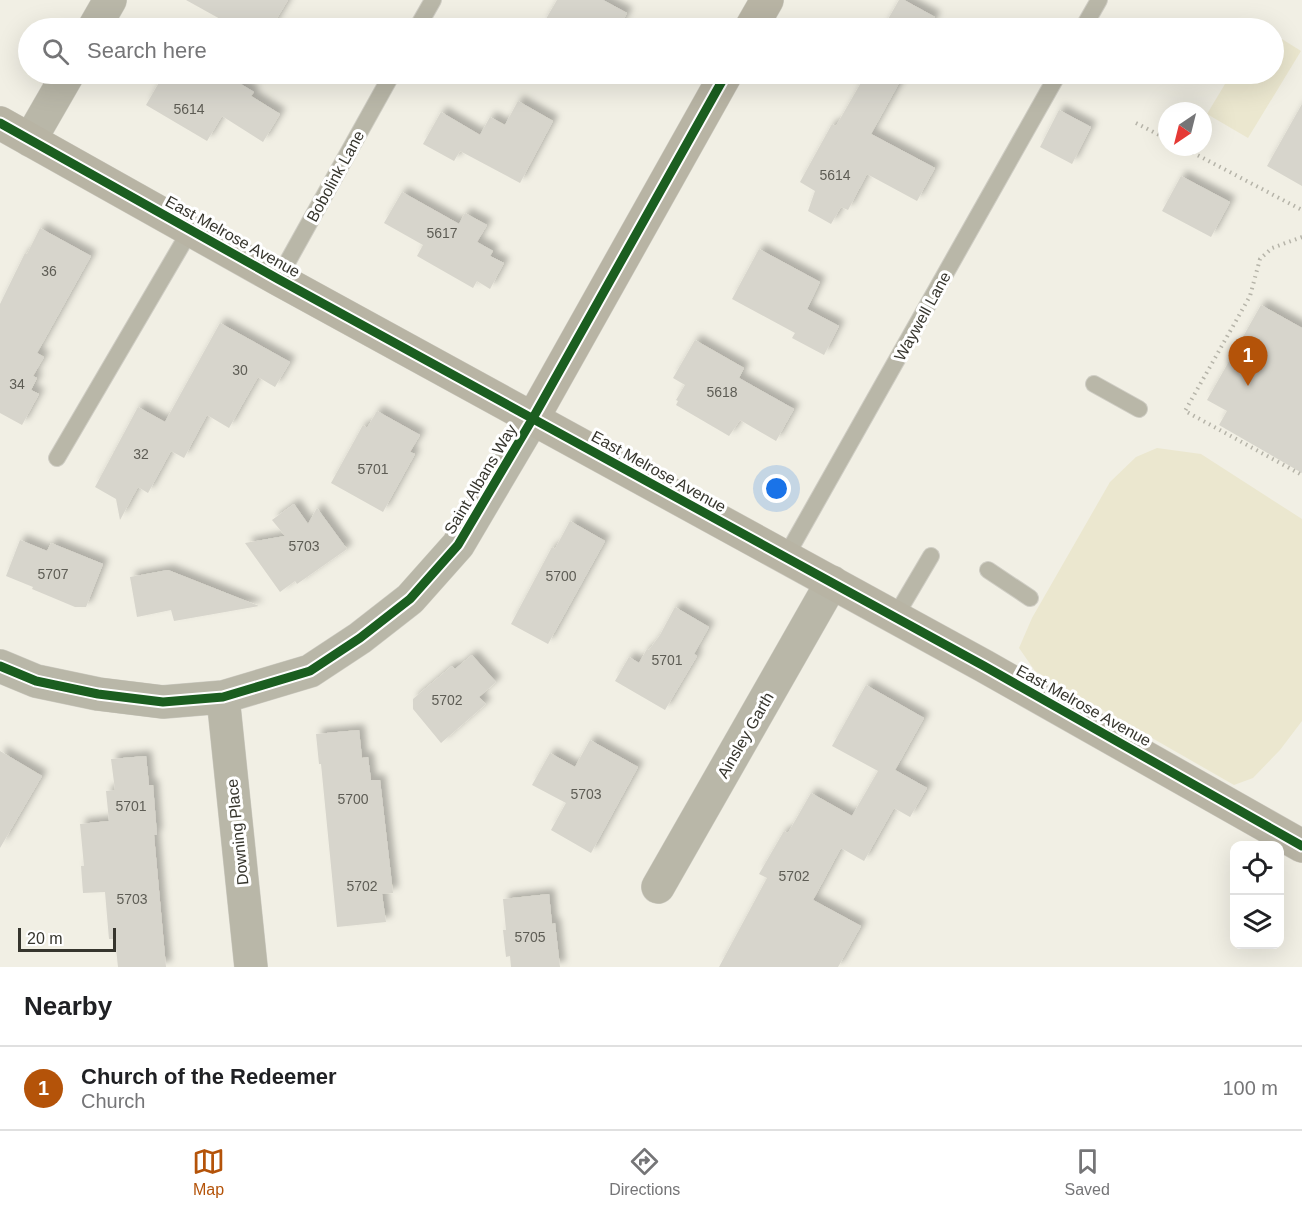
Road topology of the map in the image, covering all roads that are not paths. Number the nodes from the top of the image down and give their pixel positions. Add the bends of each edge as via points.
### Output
1 (110, 0) edge
2 (433, 0) edge
3 (767, 0) edge
4 (1100, 0) edge
5 (100, 18) edge
6 (423, 18) edge
7 (757, 18) edge
8 (1089, 18) edge
9 (62, 84) edge
10 (386, 84) edge
11 (720, 84) edge
12 (1052, 84) edge
13 (0, 123) edge
14 (30, 140) junction
15 (191, 229) junction
16 (278, 279) junction
17 (1094, 384) dead end
18 (1139, 409) dead end
19 (533, 418) junction
20 (57, 458) dead end
21 (931, 556) dead end
22 (786, 558) junction
23 (988, 570) dead end
24 (832, 582) junction
25 (1030, 598) dead end
26 (895, 616) junction
27 (0, 666) edge
28 (223, 697) junction
29 (1302, 846) edge
30 (658, 887) dead end
31 (251, 967) edge

1 - 5 street
2 - 6 lane
3 - 7 street
4 - 8 lane
9 - 14 street
10 - 16 lane, Bobolink Lane
11 - 19 street, Saint Albans Way
12 - 22 lane, Waywell Lane
13 - 14 street, East Melrose Avenue
14 - 15 street, East Melrose Avenue
15 - 16 street, East Melrose Avenue
15 - 20 lane
16 - 19 street, East Melrose Avenue
17 - 18 lane
19 - 22 street, East Melrose Avenue
19 - 28 street, Saint Albans Way via 458,545 410,599 310,671
21 - 26 lane
22 - 24 street, East Melrose Avenue
23 - 25 lane
24 - 26 street, East Melrose Avenue
24 - 30 street, Ainsley Garth
26 - 29 street, East Melrose Avenue
27 - 28 street, Saint Albans Way via 36,681 98,694 163,702
28 - 31 street, Downing Place

